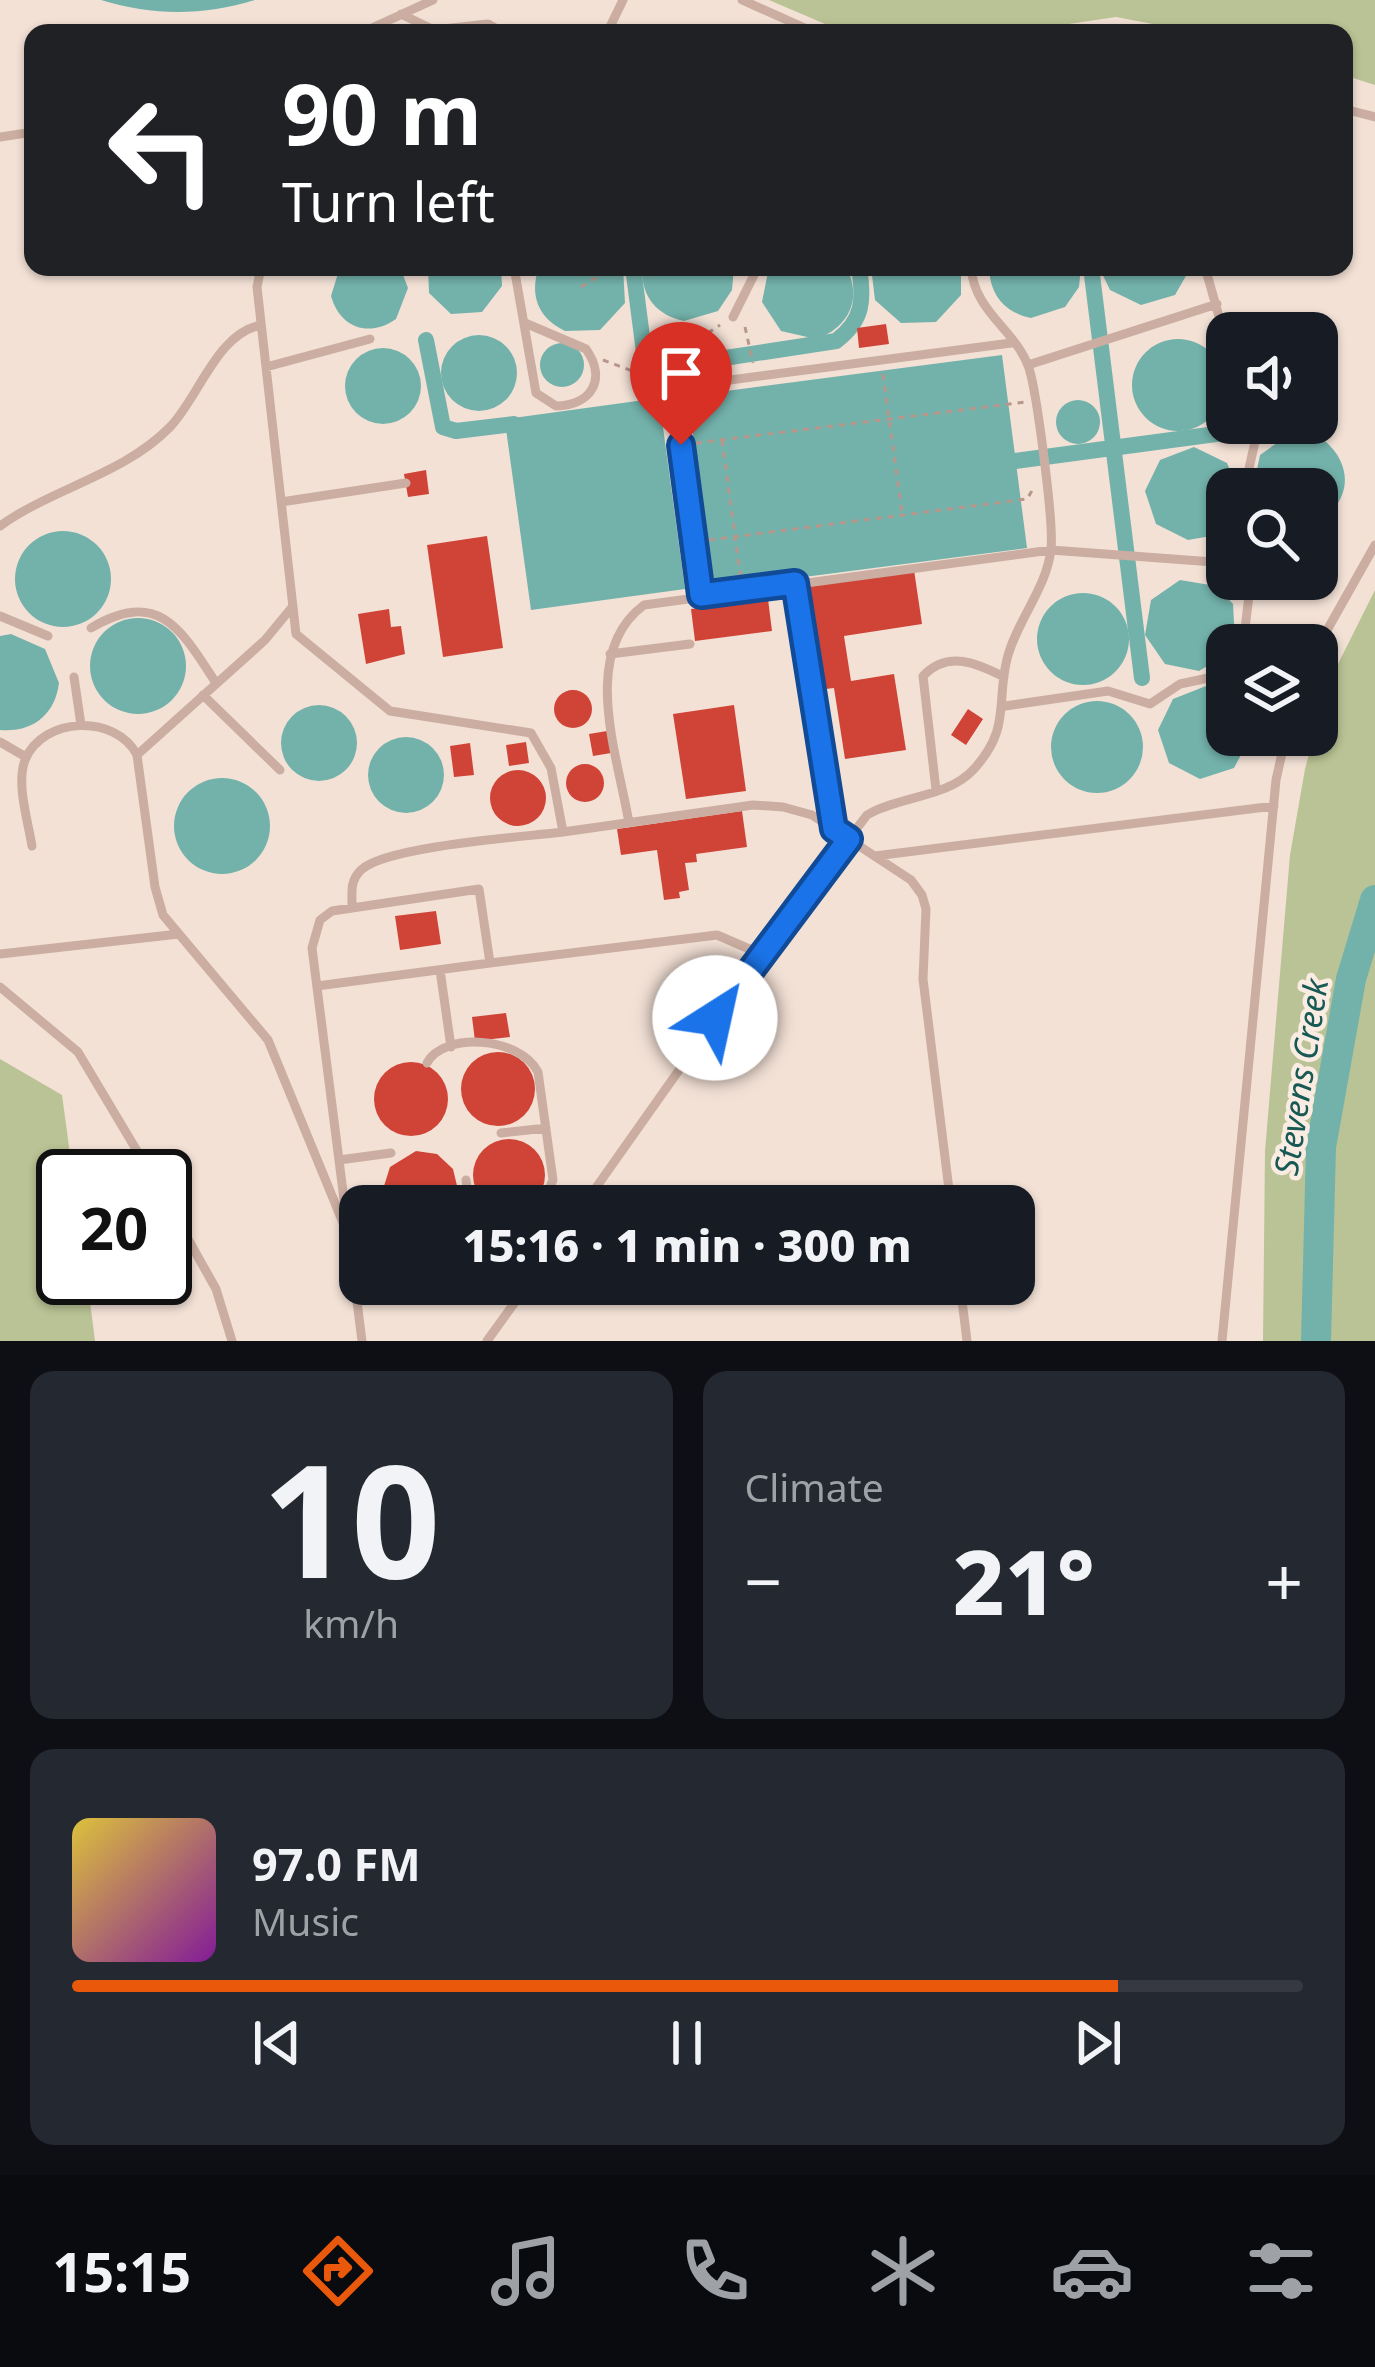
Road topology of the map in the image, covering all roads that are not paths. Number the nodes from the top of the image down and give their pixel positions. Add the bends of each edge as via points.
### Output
1 (433, 0) edge
2 (742, 0) edge
3 (401, 14) junction
4 (380, 24) edge
5 (422, 24) edge
6 (795, 24) edge
7 (257, 276) edge
8 (516, 276) edge
9 (754, 276) edge
10 (973, 276) edge
11 (1208, 276) edge
12 (1217, 304) junction
13 (1219, 312) edge
14 (734, 315) road end
15 (525, 323) junction
16 (261, 326) junction
17 (370, 339) dead end
18 (1011, 343) junction
19 (1028, 365) junction
20 (266, 367) junction
21 (406, 484) dead end
22 (281, 502) junction
23 (0, 526) edge
24 (1375, 544) edge
25 (1052, 550) junction
26 (1206, 561) edge
27 (795, 583) junction
28 (701, 595) junction
29 (293, 606) junction
30 (3, 619) edge
31 (1330, 624) edge
32 (91, 628) dead end
33 (48, 636) dead end
34 (690, 644) dead end
35 (610, 654) junction
36 (74, 677) dead end
37 (1004, 677) junction
38 (1206, 678) edge
39 (216, 683) junction
40 (203, 695) junction
41 (1005, 706) junction
42 (81, 725) junction
43 (0, 742) edge
44 (136, 755) junction
45 (1282, 756) edge
46 (26, 757) junction
47 (280, 770) dead end
48 (936, 790) junction
49 (1274, 806) junction
50 (629, 823) junction
51 (834, 829) junction
52 (563, 832) junction
53 (849, 839) junction
54 (32, 846) dead end
55 (875, 856) junction
56 (352, 905) junction
57 (180, 934) junction
58 (0, 954) edge
59 (761, 954) junction
60 (490, 963) junction
61 (440, 970) junction
62 (317, 986) junction
63 (0, 987) edge
64 (451, 1047) junction
65 (427, 1063) dead end
66 (545, 1128) junction
67 (501, 1133) dead end
68 (136, 1149) edge
69 (391, 1153) dead end
70 (339, 1160) junction
71 (466, 1180) dead end
72 (343, 1185) edge
73 (467, 1185) edge
74 (551, 1185) edge
75 (598, 1185) edge
76 (948, 1185) edge
77 (339, 1207) edge
78 (192, 1246) edge
79 (359, 1305) edge
80 (513, 1305) edge
81 (964, 1305) edge
82 (232, 1341) edge
83 (362, 1341) edge
84 (488, 1341) edge
85 (968, 1341) edge
86 (1222, 1341) edge

1 - 3 lane
2 - 6 lane
3 - 4 lane
3 - 5 lane
7 - 16 lane
8 - 15 lane
9 - 14 lane
10 - 18 lane via 980,300
11 - 12 lane
12 - 13 lane
12 - 19 lane
15 - 15 lane via 531,378 544,402 569,406 591,394 592,357 574,340
16 - 20 lane
16 - 23 lane via 238,333 150,444
17 - 20 lane
18 - 19 lane
18 - 28 lane via 679,392
19 - 25 lane
20 - 22 lane
21 - 22 lane
22 - 29 lane
24 - 31 lane
25 - 26 lane
25 - 27 lane
25 - 37 lane
27 - 28 lane
27 - 51 lane
28 - 35 lane via 644,604
29 - 39 lane
29 - 52 lane via 301,642 390,711 531,734 551,768
30 - 33 lane
32 - 39 lane via 130,612 160,616 181,631
34 - 35 lane
35 - 50 lane via 608,695
36 - 42 lane
37 - 41 lane
37 - 48 lane via 961,660 932,665 923,676
38 - 41 lane via 1150,704 1108,691
39 - 40 lane
40 - 44 lane
40 - 47 lane
41 - 48 lane via 993,745 971,773
42 - 44 lane via 116,733
42 - 46 lane via 55,732
43 - 46 lane
44 - 57 lane via 155,887 163,915
45 - 49 lane
46 - 54 lane
48 - 53 lane via 883,805
49 - 55 lane
49 - 86 lane
50 - 51 lane via 753,806 812,815
50 - 52 lane
51 - 53 lane
52 - 56 lane via 390,856 358,872
53 - 55 lane
53 - 59 lane
55 - 76 lane via 911,880 926,909 923,979
56 - 60 lane via 479,889
56 - 62 lane via 320,920
57 - 58 lane
57 - 77 lane via 268,1040
59 - 60 lane via 717,935
59 - 75 lane
60 - 61 lane
61 - 62 lane
61 - 64 lane
62 - 70 lane
63 - 68 lane via 78,1052
64 - 65 lane
64 - 66 lane via 491,1042 521,1051 538,1072
66 - 67 lane
66 - 74 lane
69 - 70 lane
70 - 72 lane
71 - 73 lane
78 - 82 lane
79 - 83 lane
80 - 84 lane
81 - 85 lane

